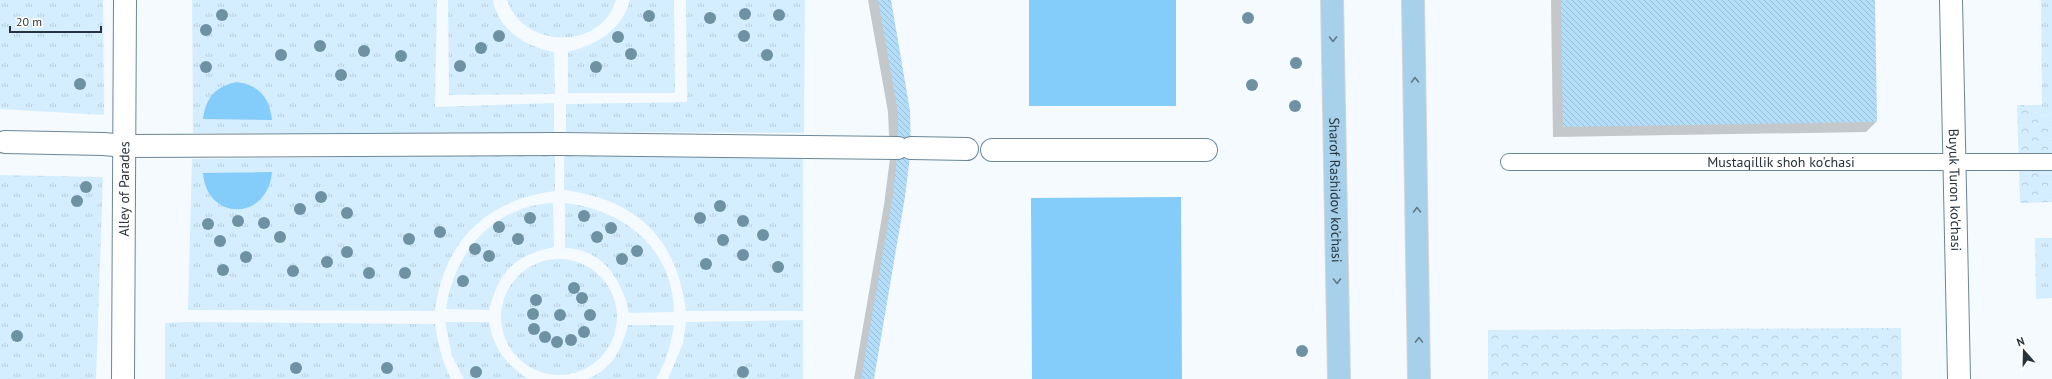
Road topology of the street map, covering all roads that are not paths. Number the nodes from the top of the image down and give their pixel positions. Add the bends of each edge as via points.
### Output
1 (125, 0) edge
2 (1332, 0) edge
3 (1413, 0) edge
4 (1951, 0) edge
5 (5, 142) dead end
6 (124, 146) junction
7 (966, 149) dead end
8 (992, 150) dead end
9 (1206, 150) dead end
10 (1509, 162) dead end
11 (1954, 162) junction
12 (2052, 162) edge
13 (123, 379) edge
14 (1339, 379) edge
15 (1420, 379) edge
16 (1959, 379) edge

1 - 6 street, Alley of Parades
2 -> 14 main road, Sharof Rashidov ko'chasi
15 -> 3 main road
4 - 11 street, Buyuk Turon ko'chasi
5 - 6 street
6 - 7 street via 568,144
6 - 13 street, Alley of Parades
8 - 9 street
10 - 11 lane, Mustaqillik shoh ko'chasi
11 - 12 lane, Mustaqillik shoh ko'chasi
11 - 16 street, Buyuk Turon ko'chasi

